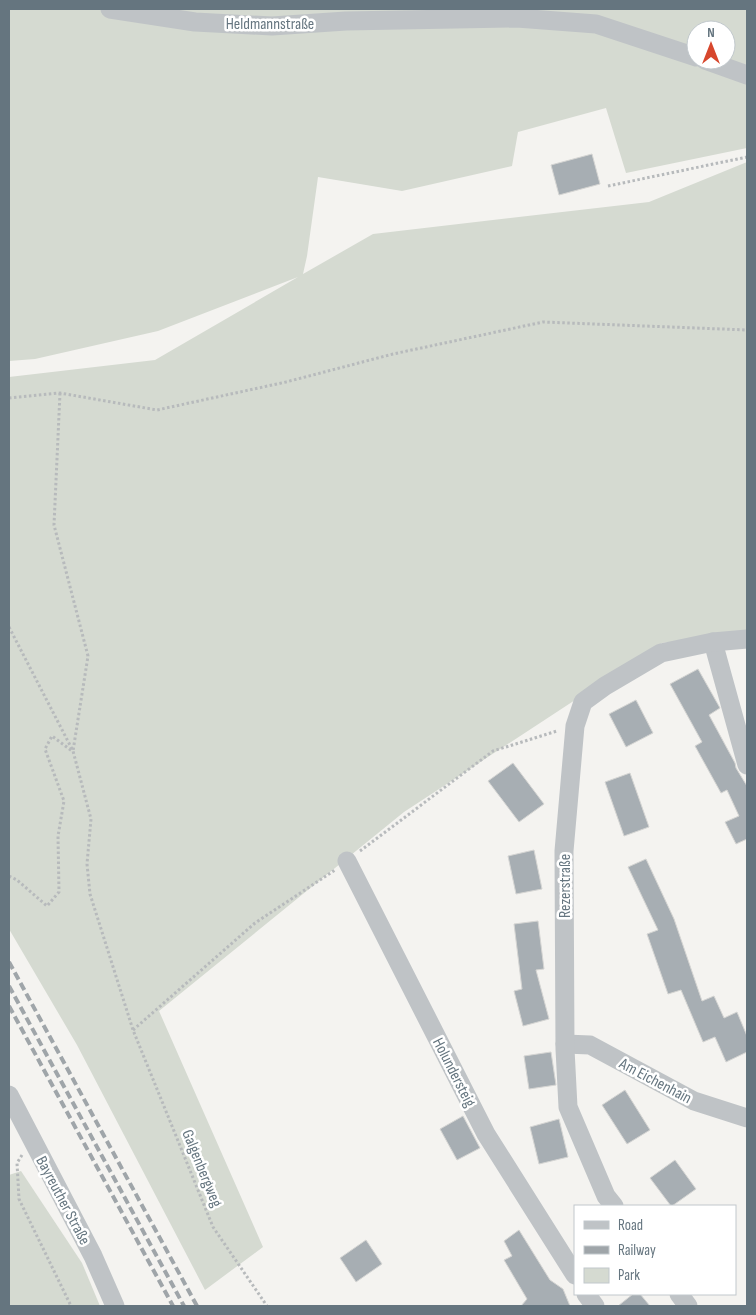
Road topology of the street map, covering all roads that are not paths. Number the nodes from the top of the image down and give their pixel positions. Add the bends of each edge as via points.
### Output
1 (110, 9) edge
2 (686, 54) edge
3 (733, 70) edge
4 (747, 75) edge
5 (747, 639) edge
6 (712, 642) junction
7 (747, 764) edge
8 (347, 861) dead end
9 (565, 1044) junction
10 (9, 1095) edge
11 (747, 1118) edge
12 (613, 1205) edge
13 (574, 1273) edge
14 (587, 1295) edge
15 (680, 1295) edge
16 (116, 1306) edge
17 (595, 1306) edge
18 (688, 1306) edge

1 - 2 street, Heldmannstraße via 195,22 272,26 346,21 517,18 596,24
3 - 4 street
5 - 6 street, Rezerstraße
6 - 7 street
6 - 9 street, Rezerstraße via 660,653 583,702 575,726 564,851
8 - 13 street, Holundersteig via 486,1134
9 - 11 street, Am Eichenhain via 590,1045 694,1101
9 - 12 street, Rezerstraße via 568,1107 606,1196
10 - 16 street, Bayreuther Straße
14 - 17 street
15 - 18 street

